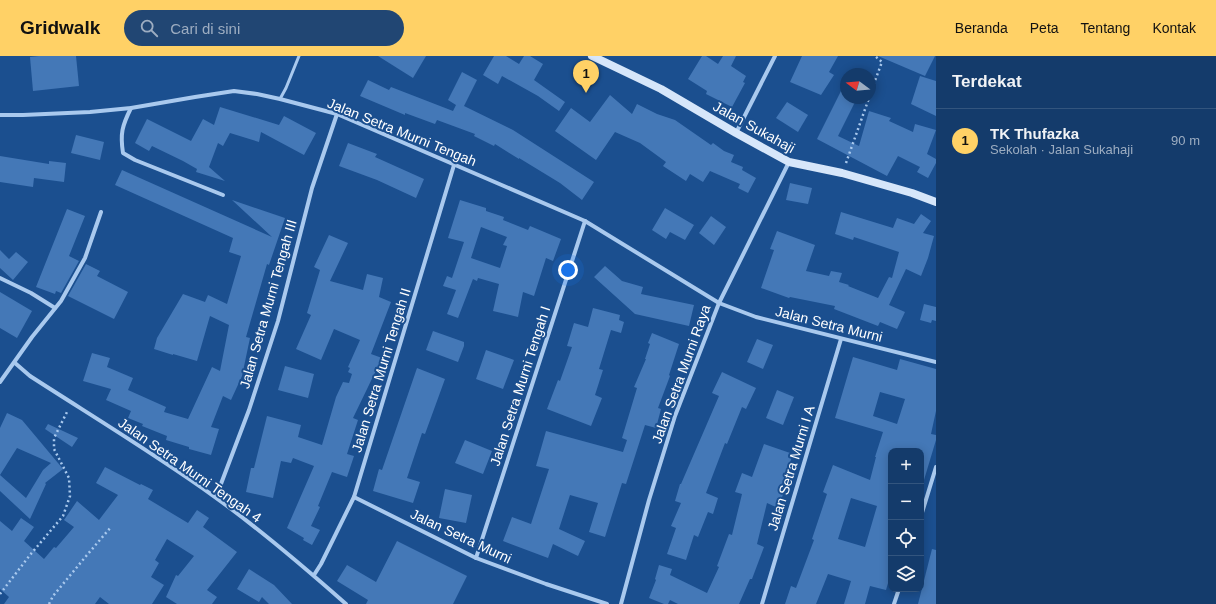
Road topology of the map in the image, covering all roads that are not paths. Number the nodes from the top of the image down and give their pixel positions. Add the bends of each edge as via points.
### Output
1 (299, 56) edge
2 (592, 56) edge
3 (775, 56) edge
4 (280, 99) junction
5 (131, 108) junction
6 (337, 114) junction
7 (0, 115) edge
8 (736, 133) junction
9 (789, 162) junction
10 (454, 165) junction
11 (223, 195) dead end
12 (936, 202) edge
13 (101, 212) dead end
14 (585, 221) junction
15 (0, 278) edge
16 (719, 303) junction
17 (55, 308) junction
18 (841, 338) junction
19 (936, 362) edge
20 (14, 363) junction
21 (0, 382) edge
22 (936, 467) edge
23 (216, 497) junction
24 (354, 497) junction
25 (924, 506) edge
26 (476, 558) junction
27 (314, 575) junction
28 (898, 592) edge
29 (346, 604) edge
30 (607, 604) edge
31 (621, 604) edge
32 (762, 604) edge
33 (894, 604) edge

1 - 4 lane
2 - 8 street, Jalan Sukahaji via 662,89
3 - 8 street
4 - 5 street, Jalan Setra Murni Tengah via 234,91
4 - 6 street, Jalan Setra Murni Tengah
5 - 7 street, Jalan Setra Murni Tengah via 82,113
5 - 11 street via 123,124 123,153
6 - 10 street, Jalan Setra Murni Tengah
6 - 23 street, Jalan Setra Murni Tengah III via 312,188 278,321 249,410
8 - 9 street, Jalan Sukahaji
9 - 12 street, Jalan Sukahaji via 912,192
9 - 16 street, Jalan Setra Murni Raya
10 - 14 street, Jalan Setra Murni Tengah
10 - 24 street, Jalan Setra Murni Tengah II
13 - 17 street via 85,258
14 - 16 street, Jalan Setra Murni Tengah
14 - 26 street, Jalan Setra Murni Tengah I
15 - 17 street
16 - 18 street, Jalan Setra Murni via 756,317
16 - 31 street, Jalan Setra Murni Raya via 675,416
17 - 20 street
18 - 19 street, Jalan Setra Murni
18 - 32 street, Jalan Setra Murni I A
20 - 21 street
20 - 23 street, Jalan Setra Murni Tengah 4
22 - 25 street
23 - 27 street, Jalan Setra Murni Tengah 4
24 - 26 street, Jalan Setra Murni
24 - 27 street, Jalan Setra Murni Tengah II
26 - 30 street, Jalan Setra Murni
27 - 29 street, Jalan Setra Murni Tengah 4
28 - 33 street

